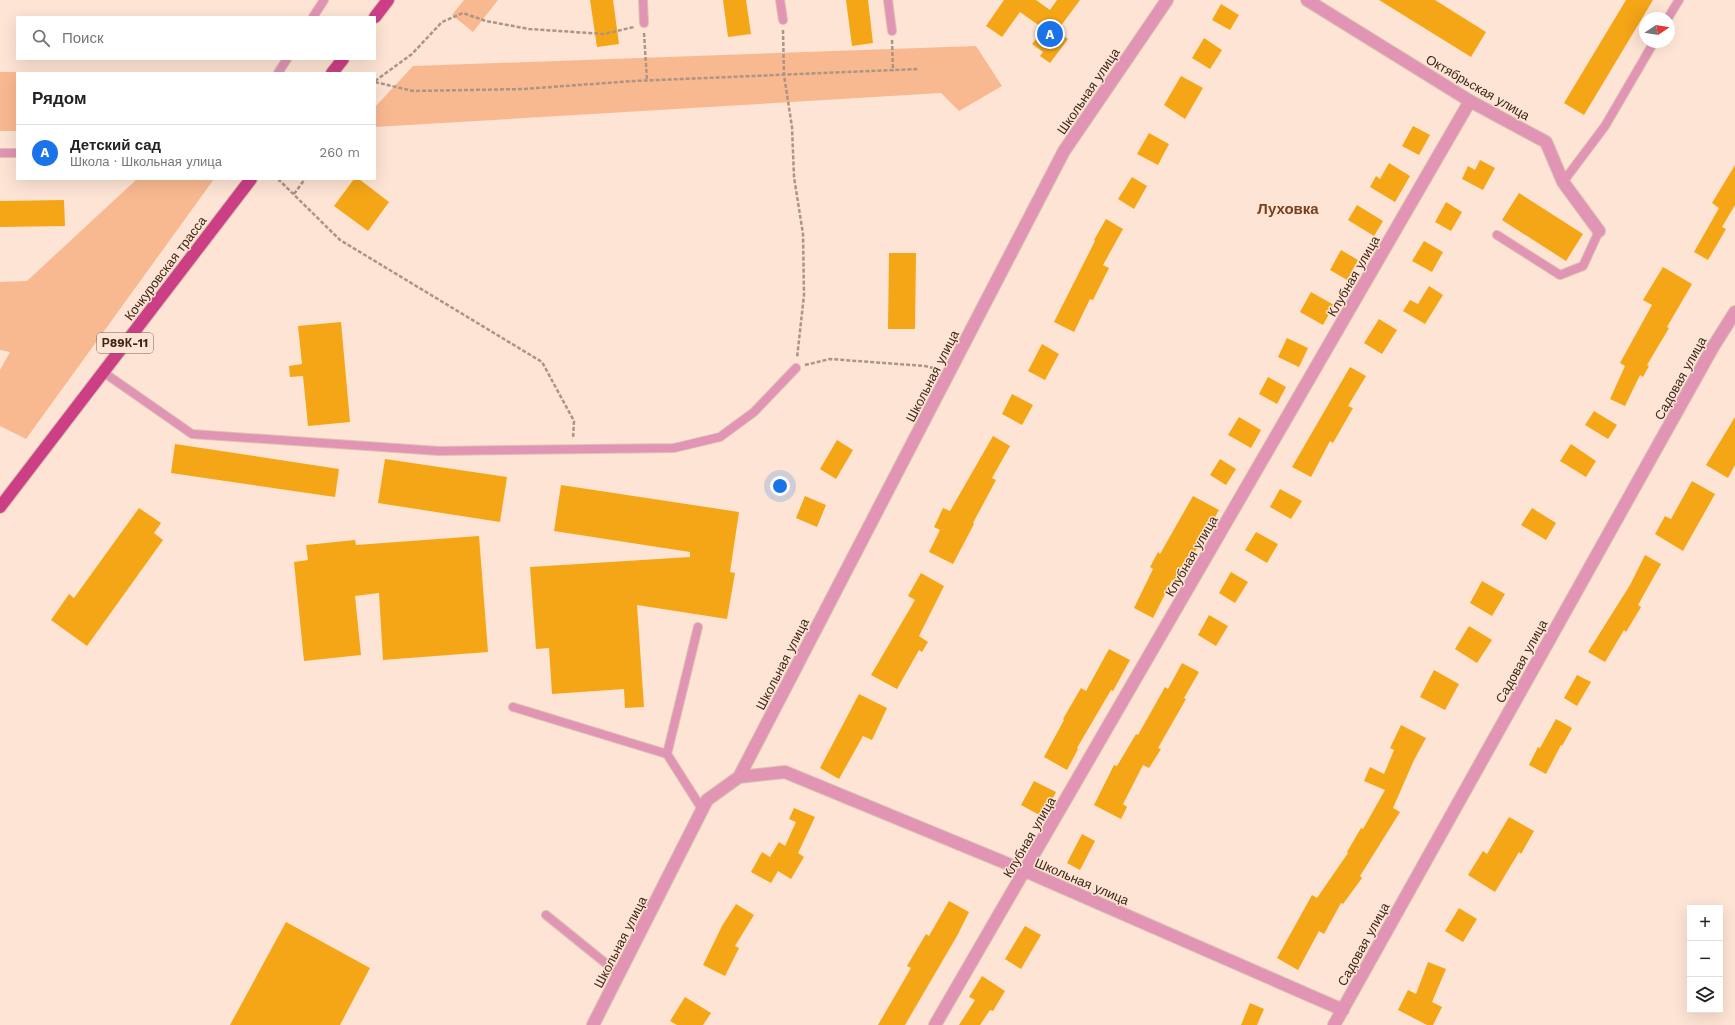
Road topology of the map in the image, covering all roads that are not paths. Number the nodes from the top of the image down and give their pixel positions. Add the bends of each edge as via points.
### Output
1 (388, 0) edge
2 (644, 0) edge
3 (780, 0) edge
4 (888, 0) edge
5 (1168, 0) edge
6 (1308, 0) edge
7 (1679, 0) edge
8 (321, 1) edge
9 (1672, 12) edge
10 (314, 16) edge
11 (376, 16) edge
12 (783, 20) road end
13 (644, 23) road end
14 (892, 31) road end
15 (1650, 48) edge
16 (286, 60) edge
17 (342, 60) edge
18 (279, 72) edge
19 (333, 72) edge
20 (1470, 101) junction
21 (16, 152) edge
22 (0, 153) edge
23 (250, 180) edge
24 (1563, 182) junction
25 (1598, 231) joint
26 (1497, 235) dead end
27 (1735, 312) edge
28 (796, 368) road end
29 (103, 372) junction
30 (0, 508) edge
31 (698, 627) dead end
32 (514, 708) dead end
33 (666, 754) junction
34 (739, 777) junction
35 (702, 809) junction
36 (1025, 871) junction
37 (546, 914) dead end
38 (619, 974) junction
39 (1343, 1010) junction
40 (594, 1025) edge
41 (935, 1025) edge
42 (1334, 1025) edge

1 - 11 main road
2 - 13 lane
3 - 12 lane
4 - 14 lane
5 - 34 street, Школьная улица via 1064,151
6 - 20 street, Октябрьская улица
7 - 9 lane
8 - 10 lane
15 - 24 lane via 1605,126
16 - 18 lane
17 - 19 main road
20 - 24 street, Октябрьская улица via 1546,142
20 - 36 street, Клубная улица
21 - 22 lane
23 - 29 main road, Кочкуровская трасса / Р89К-11
24 - 25 street, Октябрьская улица
25 - 26 lane via 1583,266 1560,275
27 - 39 street, Садовая улица via 1713,347
28 - 29 lane via 754,412 720,437 674,448 439,451 192,434
29 - 30 main road, Кочкуровская трасса / Р89К-11
31 - 33 lane
32 - 33 lane
33 - 35 lane
34 - 35 street, Школьная улица via 707,800
34 - 36 street, Школьная улица via 785,772
35 - 38 street, Школьная улица
36 - 39 street, Школьная улица
36 - 41 street, Клубная улица
37 - 38 lane
38 - 40 street, Школьная улица
39 - 42 street, Садовая улица

